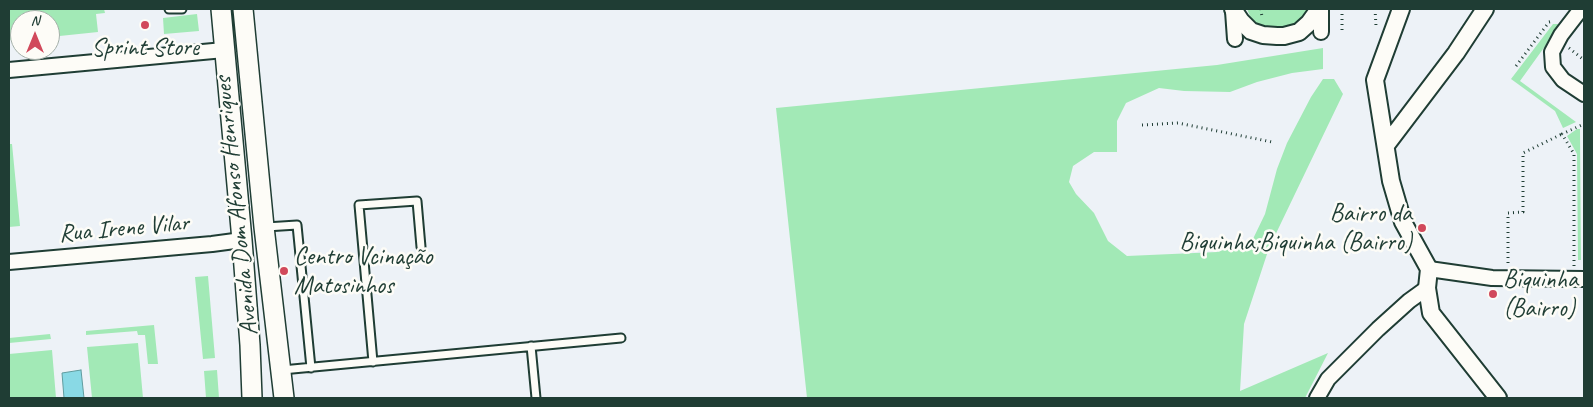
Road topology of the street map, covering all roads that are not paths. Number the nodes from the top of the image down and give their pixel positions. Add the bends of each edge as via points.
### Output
1 (169, 9) edge
2 (182, 9) edge
3 (221, 9) edge
4 (1320, 9) edge
5 (1401, 9) edge
6 (1485, 9) edge
7 (1581, 9) edge
8 (245, 10) edge
9 (1233, 10) edge
10 (1321, 32) dead end
11 (1235, 39) dead end
12 (224, 50) junction
13 (9, 70) edge
14 (1584, 94) edge
15 (1387, 144) junction
16 (264, 227) junction
17 (242, 240) junction
18 (421, 247) dead end
19 (9, 262) edge
20 (1429, 269) junction
21 (1579, 275) edge
22 (1427, 288) junction
23 (621, 338) dead end
24 (276, 342) junction
25 (250, 345) junction
26 (532, 346) junction
27 (372, 362) junction
28 (311, 368) junction
29 (280, 370) junction
30 (284, 396) edge
31 (252, 397) edge
32 (536, 398) edge
33 (1317, 398) edge
34 (1498, 398) edge

1 - 2 lane
3 - 12 main road, Avenida Dom Afonso Henriques
4 - 9 street via 1305,28 1284,36 1251,31
4 - 10 street
5 - 15 street via 1376,80
6 - 15 street
7 - 14 street via 1552,52 1553,67 1564,80
8 - 16 main road, Avenida Dom Afonso Henriques
9 - 11 street
12 - 13 street
12 - 17 main road, Avenida Dom Afonso Henriques
15 - 20 street via 1392,181 1403,222
16 - 24 main road, Avenida Dom Afonso Henriques
16 - 28 lane via 297,225
17 - 19 street, Rua Irene Vilar
17 - 25 main road, Avenida Dom Afonso Henriques
18 - 27 lane via 416,201 359,205
20 - 21 street via 1492,278
20 - 22 street
22 - 33 street via 1409,301 1328,379
22 - 34 street via 1432,313
23 - 26 lane
24 - 25 main road
24 - 29 main road, Avenida Dom Afonso Henriques
25 - 31 main road, Avenida Dom Afonso Henriques
26 - 27 lane
26 - 32 lane
27 - 28 lane
28 - 29 lane
29 - 30 main road, Avenida Dom Afonso Henriques
30 - 31 main road via 268,389

